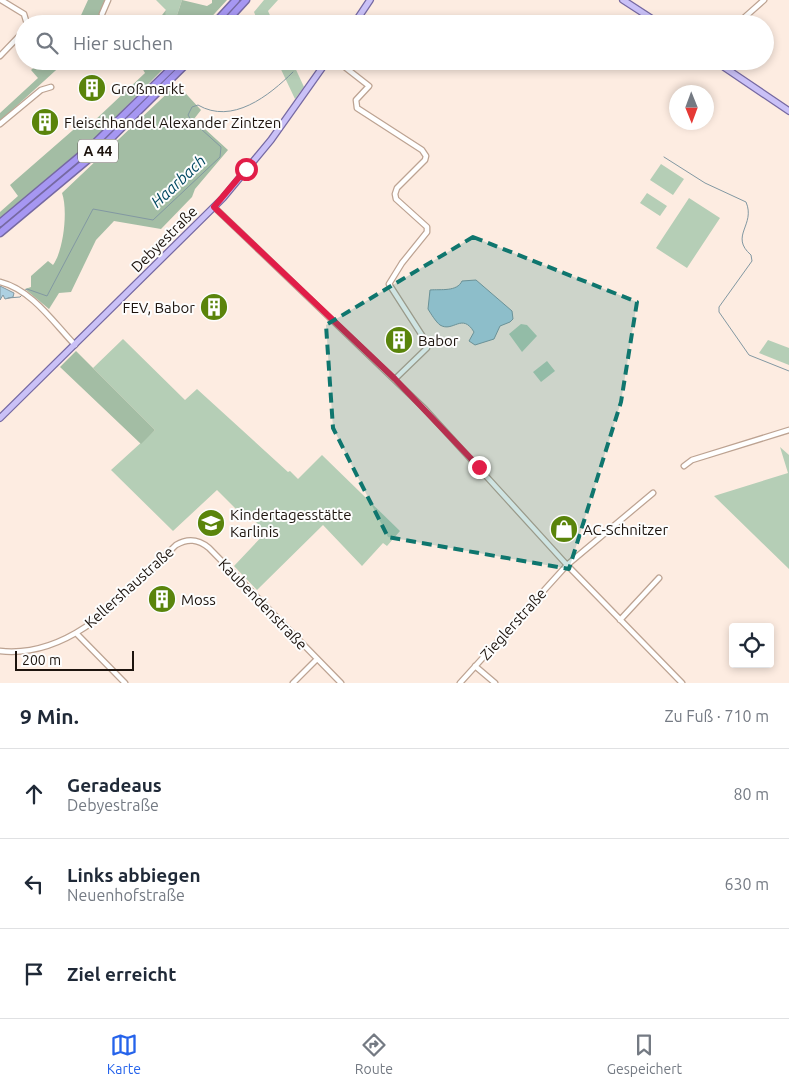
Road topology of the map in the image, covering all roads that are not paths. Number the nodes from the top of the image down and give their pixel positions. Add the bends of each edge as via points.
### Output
1 (1, 0) edge
2 (108, 0) edge
3 (236, 0) edge
4 (246, 0) edge
5 (370, 0) edge
6 (623, 0) edge
7 (764, 0) edge
8 (102, 14) dead end
9 (24, 15) edge
10 (222, 15) edge
11 (232, 15) edge
12 (360, 15) edge
13 (646, 15) edge
14 (747, 15) edge
15 (15, 40) edge
16 (0, 56) edge
17 (170, 70) edge
18 (180, 70) edge
19 (321, 70) edge
20 (349, 70) edge
21 (728, 70) edge
22 (51, 87) dead end
23 (789, 111) edge
24 (0, 124) edge
25 (214, 207) junction
26 (0, 223) edge
27 (0, 234) edge
28 (0, 282) edge
29 (75, 345) junction
30 (395, 379) junction
31 (0, 418) edge
32 (789, 430) edge
33 (684, 466) dead end
34 (653, 493) dead end
35 (209, 548) joint
36 (567, 565) junction
37 (660, 578) dead end
38 (620, 620) junction
39 (76, 633) junction
40 (0, 651) edge
41 (317, 659) junction
42 (475, 666) junction
43 (125, 683) edge
44 (293, 683) edge
45 (341, 683) edge
46 (460, 683) edge
47 (494, 683) edge
48 (682, 683) edge

1 - 9 street
2 - 8 street
3 - 10 highway
4 - 11 highway
5 - 12 main road
6 - 13 main road
7 - 14 street
15 - 16 street
17 - 26 highway, A 44 via 92,146
18 - 27 highway, A 44 via 97,152
19 - 25 main road, Debyestraße via 271,140
20 - 30 street via 369,86 356,100 357,108 422,150 426,156 395,194 396,200 427,227 427,232 389,284 427,348
21 - 23 main road
22 - 24 street via 41,90
25 - 29 main road, Debyestraße
25 - 30 street
28 - 29 street via 24,292
29 - 31 main road, Debyestraße
30 - 36 street
32 - 33 street via 692,460
34 - 36 street, Zieglerstraße
35 - 39 street, Kellershaustraße via 190,540 176,544 104,612
35 - 41 street, Kaubendenstraße
36 - 38 street
36 - 42 street, Zieglerstraße
37 - 38 street
38 - 48 street
39 - 40 street, Kellershaustraße via 44,648
39 - 43 street, Kellershaustraße
41 - 44 street, Kaubendenstraße
41 - 45 street, Kaubendenstraße
42 - 46 street, Zieglerstraße
42 - 47 street

